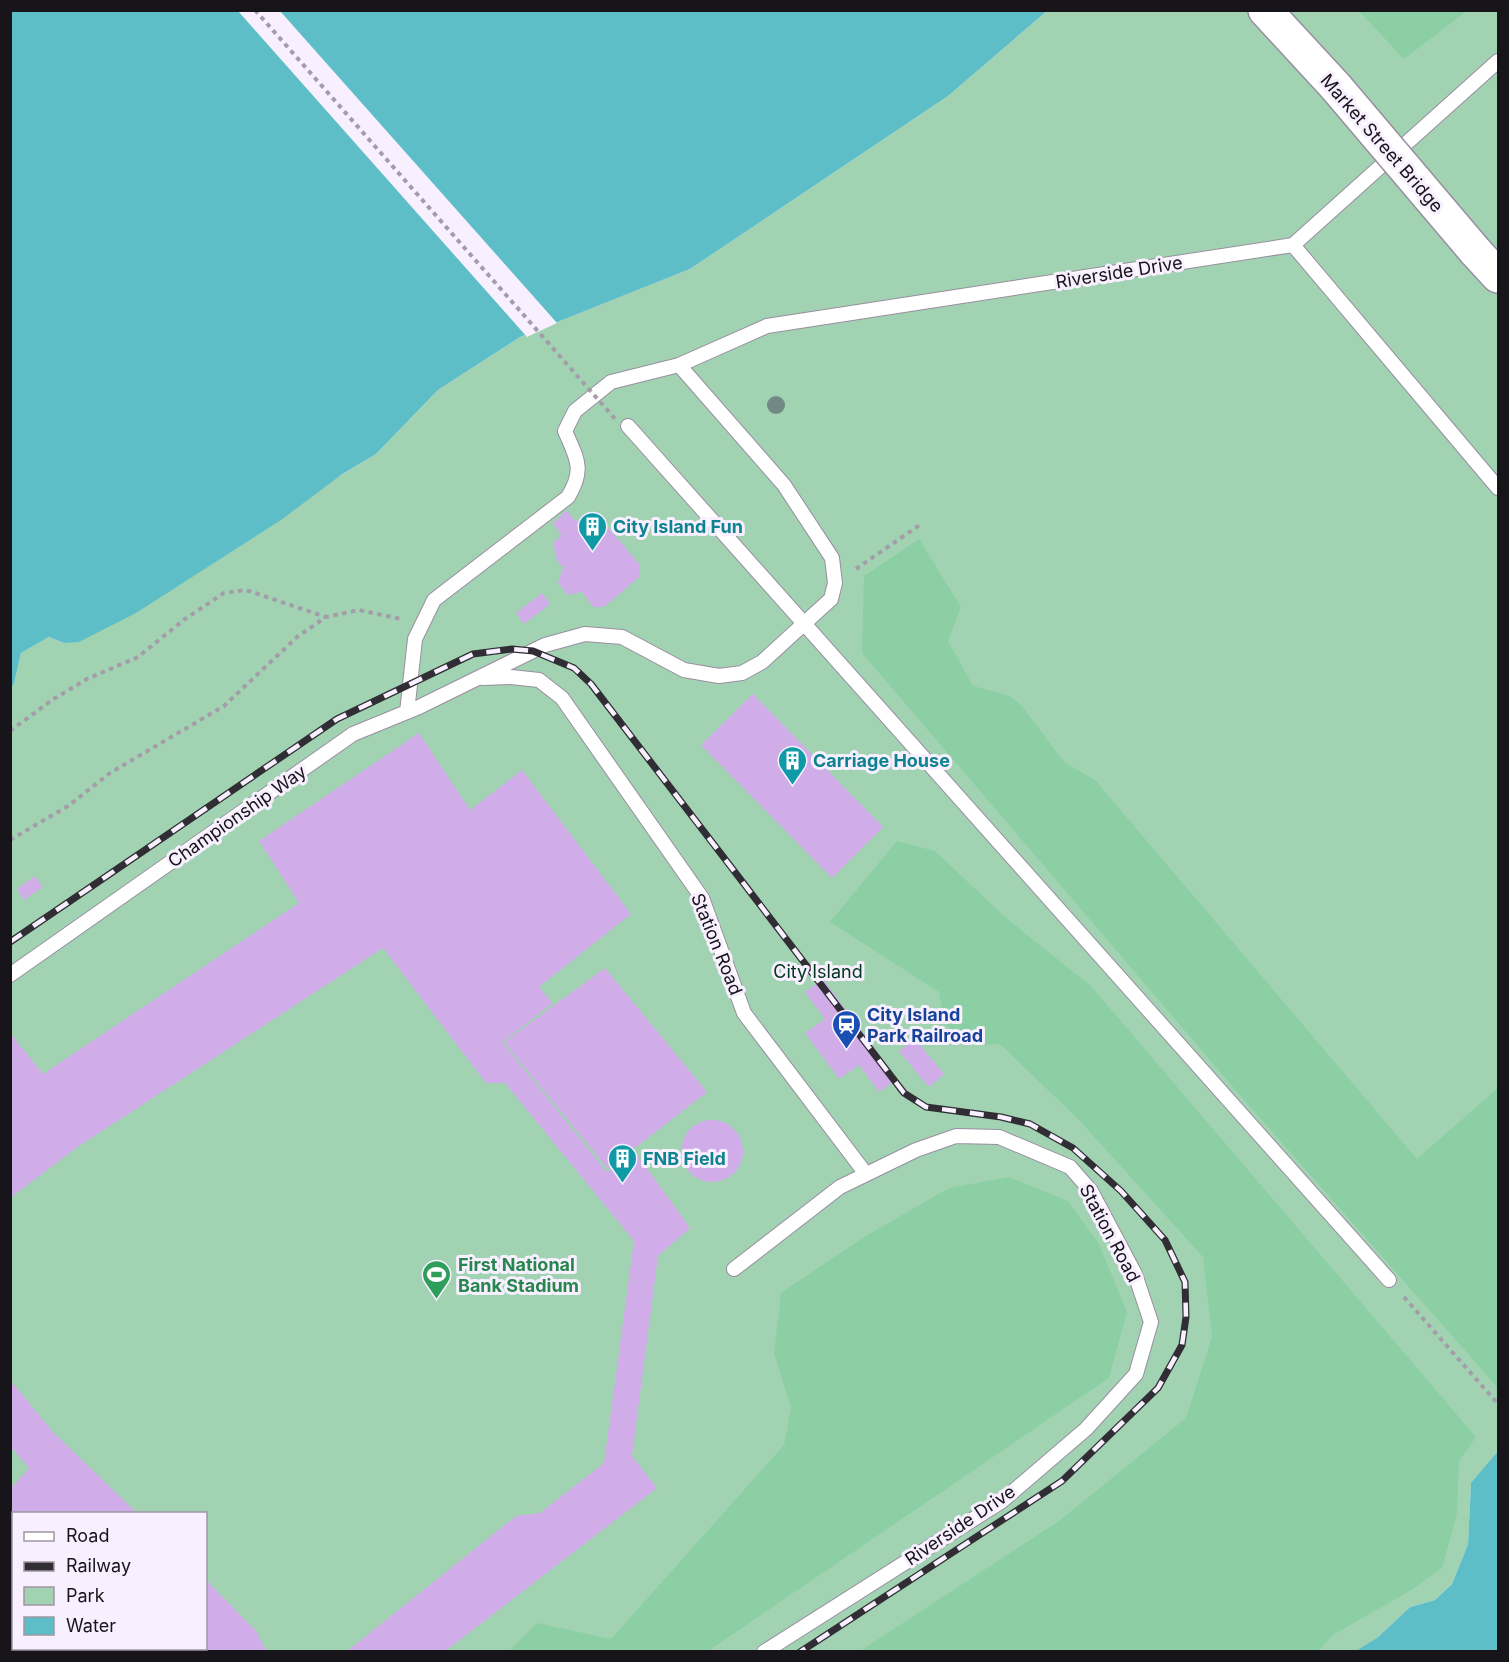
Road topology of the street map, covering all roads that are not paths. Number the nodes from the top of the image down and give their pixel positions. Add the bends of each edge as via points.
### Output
1 (1265, 10) edge
2 (1498, 61) edge
3 (1293, 245) junction
4 (1498, 276) edge
5 (679, 365) junction
6 (623, 424) road end
7 (1498, 488) edge
8 (805, 623) junction
9 (475, 679) junction
10 (407, 712) junction
11 (10, 975) edge
12 (866, 1174) junction
13 (734, 1269) dead end
14 (1389, 1280) road end
15 (1136, 1374) joint
16 (764, 1652) edge

1 - 4 main road, Market Street Bridge, bridge
2 - 3 lane
3 - 5 lane, Riverside Drive via 767,326
3 - 7 lane
5 - 8 lane, Championship Way via 784,485 831,558 835,583 831,599
5 - 10 lane, Riverside Drive via 611,381 575,411 566,431 580,467 576,484 568,497 434,600 415,639
6 - 8 lane
8 - 9 lane, Championship Way via 762,662 741,673 719,675 684,670 622,637 585,634 545,645
8 - 14 lane
9 - 10 lane, Championship Way
9 - 12 lane, Station Road via 539,680 562,698 702,898 744,1013
10 - 11 lane, Championship Way via 353,734
12 - 13 lane, Station Road via 840,1186
12 - 15 lane, Station Road via 956,1136 999,1137 1070,1167 1091,1191 1135,1274 1150,1322
15 - 16 lane, Riverside Drive via 1086,1429 1002,1501

